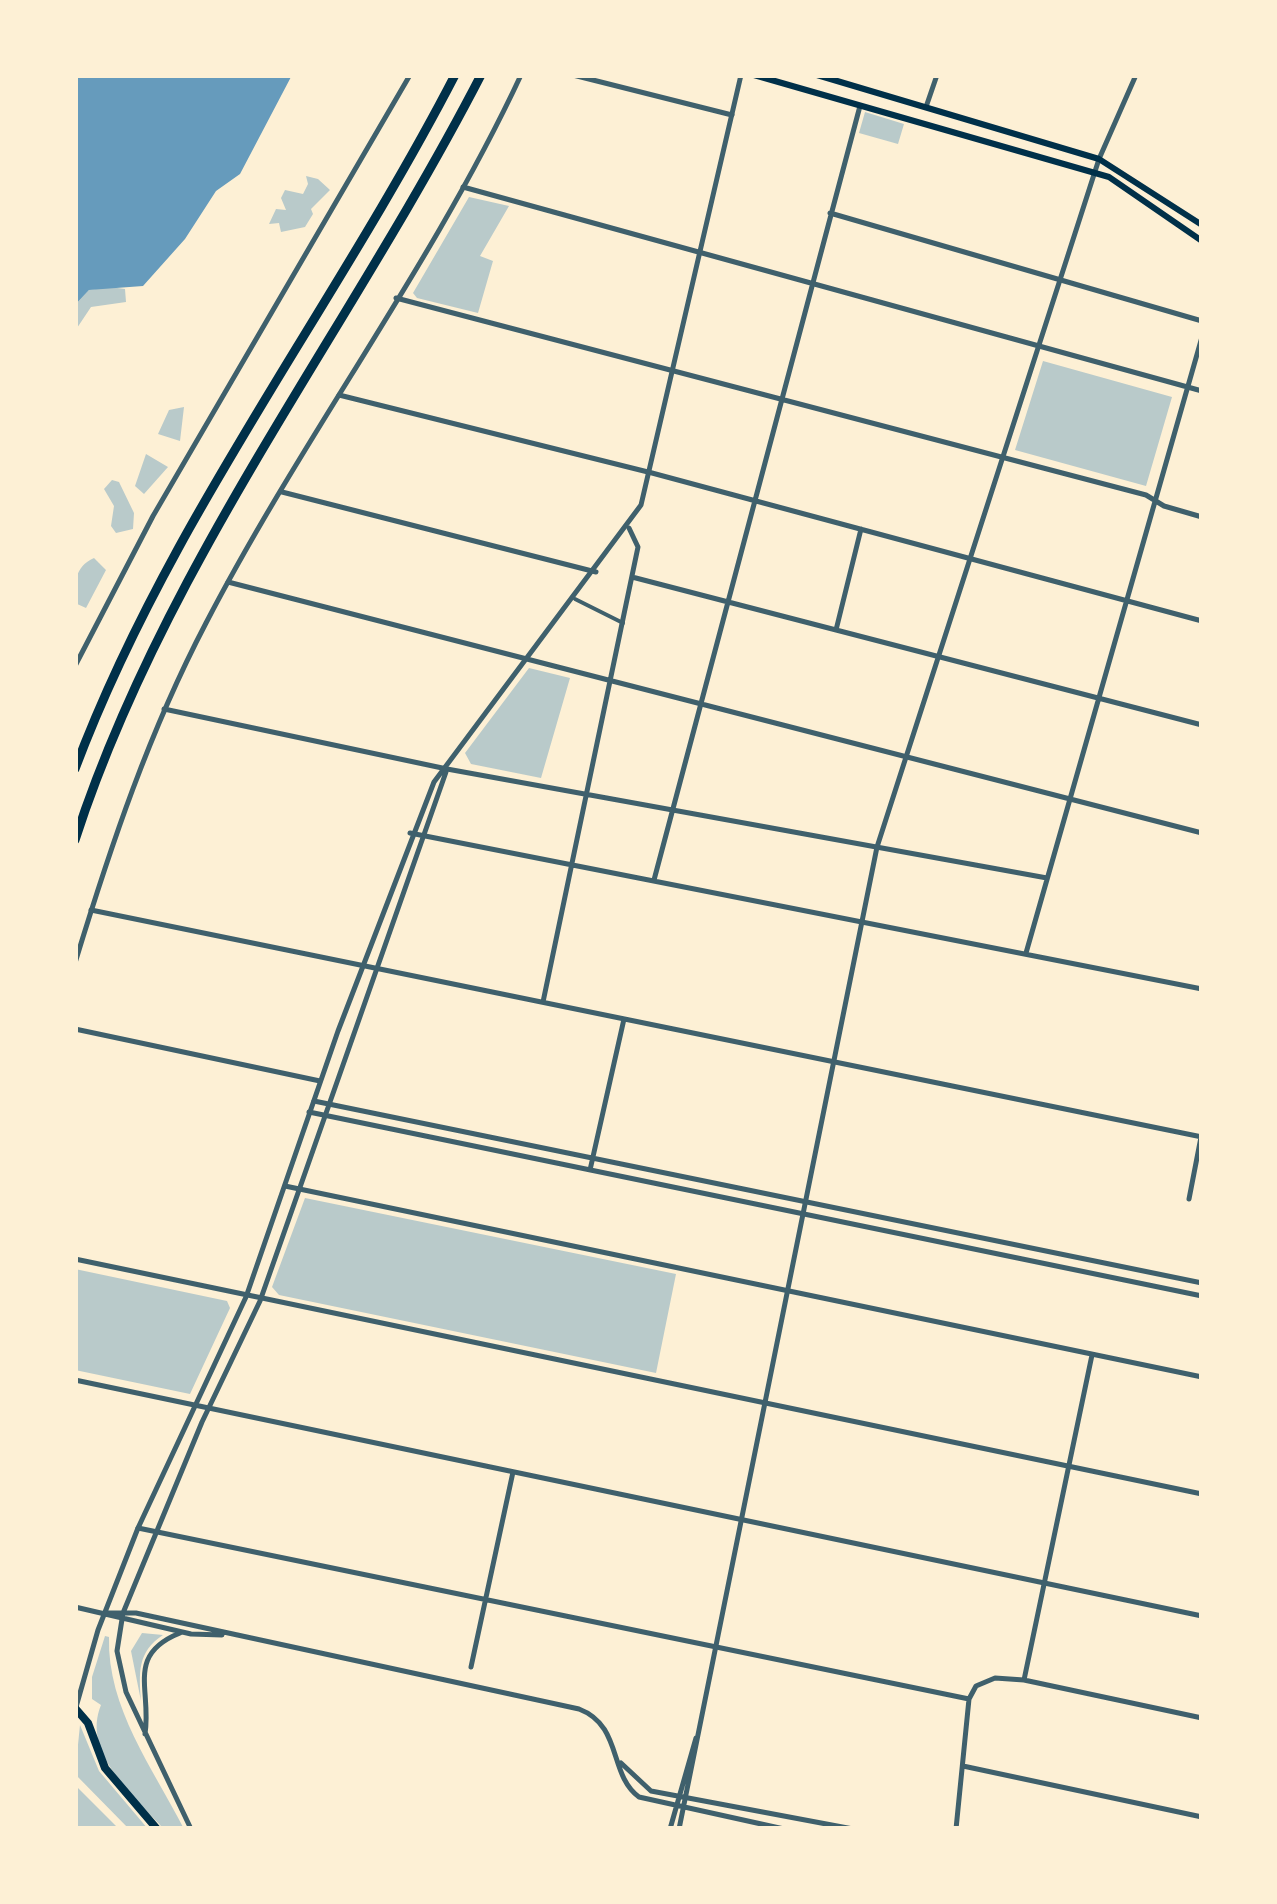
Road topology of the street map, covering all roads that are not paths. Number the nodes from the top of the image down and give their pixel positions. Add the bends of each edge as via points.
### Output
1 (410, 75) edge
2 (455, 75) edge
3 (481, 75) edge
4 (521, 75) edge
5 (573, 75) edge
6 (742, 75) edge
7 (754, 75) edge
8 (817, 75) edge
9 (938, 75) edge
10 (1136, 75) edge
11 (861, 103) junction
12 (926, 107) junction
13 (732, 114) junction
14 (1099, 158) junction
15 (1095, 172) junction
16 (462, 186) junction
17 (830, 213) junction
18 (1202, 225) edge
19 (1202, 241) edge
20 (700, 252) junction
21 (1061, 280) junction
22 (812, 282) junction
23 (396, 298) junction
24 (1202, 322) edge
25 (1202, 338) edge
26 (1038, 348) junction
27 (674, 371) junction
28 (1188, 388) junction
29 (1202, 391) edge
30 (339, 395) junction
31 (781, 399) junction
32 (1003, 458) junction
33 (652, 472) junction
34 (282, 492) junction
35 (754, 500) junction
36 (1156, 501) junction
37 (1202, 517) edge
38 (629, 528) junction
39 (861, 529) junction
40 (970, 557) junction
41 (596, 572) junction
42 (632, 577) junction
43 (228, 582) junction
44 (575, 599) junction
45 (1127, 600) junction
46 (727, 601) junction
47 (1202, 621) edge
48 (623, 623) junction
49 (836, 630) junction
50 (938, 656) junction
51 (528, 660) junction
52 (75, 666) edge
53 (610, 682) junction
54 (1099, 698) junction
55 (700, 705) junction
56 (164, 709) junction
57 (1202, 725) edge
58 (904, 758) junction
59 (75, 769) edge
60 (447, 769) junction
61 (586, 794) junction
62 (1069, 800) junction
63 (672, 810) junction
64 (412, 833) junction
65 (1202, 833) edge
66 (426, 836) junction
67 (75, 840) edge
68 (877, 847) junction
69 (571, 864) junction
70 (1047, 878) junction
71 (654, 880) junction
72 (91, 910) junction
73 (864, 921) junction
74 (1026, 953) junction
75 (75, 963) edge
76 (363, 965) junction
77 (374, 968) junction
78 (1202, 988) edge
79 (543, 1002) junction
80 (624, 1019) junction
81 (75, 1029) edge
82 (835, 1062) junction
83 (320, 1081) junction
84 (314, 1101) junction
85 (326, 1104) junction
86 (309, 1112) junction
87 (322, 1116) junction
88 (1202, 1135) edge
89 (592, 1158) junction
90 (590, 1170) junction
91 (284, 1186) junction
92 (298, 1190) junction
93 (1189, 1199) dead end
94 (806, 1204) junction
95 (804, 1214) junction
96 (75, 1260) edge
97 (1202, 1283) edge
98 (787, 1291) junction
99 (246, 1296) junction
100 (1202, 1296) edge
101 (260, 1301) junction
102 (1092, 1354) junction
103 (1202, 1377) edge
104 (75, 1380) edge
105 (764, 1404) junction
106 (195, 1405) junction
107 (208, 1408) junction
108 (1068, 1466) junction
109 (513, 1472) junction
110 (1202, 1494) edge
111 (740, 1519) junction
112 (138, 1528) junction
113 (154, 1532) junction
114 (1044, 1583) junction
115 (484, 1601) junction
116 (75, 1608) edge
117 (105, 1613) junction
118 (122, 1615) junction
119 (1202, 1616) edge
120 (182, 1632) junction
121 (230, 1635) junction
122 (715, 1648) junction
123 (471, 1668) dead end
124 (1024, 1680) junction
125 (969, 1699) junction
126 (75, 1709) edge
127 (1202, 1718) edge
128 (697, 1735) junction
129 (145, 1737) junction
130 (621, 1762) junction
131 (963, 1766) junction
132 (678, 1797) junction
133 (687, 1798) junction
134 (675, 1808) junction
135 (684, 1809) junction
136 (1202, 1818) edge
137 (157, 1829) edge
138 (191, 1829) edge
139 (670, 1829) edge
140 (680, 1829) edge
141 (784, 1829) edge
142 (853, 1829) edge
143 (956, 1829) edge

1 - 52 street via 153,516
2 - 59 highway via 170,564
3 - 67 highway via 177,599 116,728
4 - 16 street
5 - 13 street
6 - 13 street
7 - 11 main road
8 - 12 main road
9 - 12 street
10 - 14 street
11 - 15 main road
11 - 17 street
12 - 14 main road
13 - 20 street
14 - 15 street
14 - 18 main road
15 - 19 main road
15 - 21 street
16 - 20 street
16 - 23 street
17 - 21 street
17 - 22 street
20 - 22 street
20 - 27 street
21 - 24 street
21 - 26 street
22 - 26 street
22 - 31 street
23 - 27 street
23 - 30 street
25 - 28 street
26 - 28 street
26 - 32 street
27 - 31 street
27 - 33 street
28 - 29 street
28 - 36 street
30 - 33 street
30 - 34 street
31 - 32 street
31 - 35 street
32 - 36 street
32 - 40 street
33 - 35 street
33 - 38 street
34 - 41 street
34 - 43 street
35 - 39 street
35 - 46 street
36 - 37 street
36 - 45 street
38 - 41 street
38 - 42 street via 638,548
39 - 40 street
39 - 49 street
40 - 45 street
40 - 50 street
41 - 44 street
42 - 46 street
42 - 48 street
43 - 51 street
43 - 56 street
44 - 48 street
44 - 51 street
45 - 47 street
45 - 54 street
46 - 49 street
46 - 55 street
48 - 53 street
49 - 50 street
50 - 54 street
50 - 58 street
51 - 53 street
51 - 60 street
53 - 55 street
53 - 61 street
54 - 57 street
54 - 62 street
55 - 58 street
55 - 63 street
56 - 60 street
56 - 72 street
58 - 62 street
58 - 68 street
60 - 61 street
60 - 64 street via 434,782
60 - 66 street
61 - 63 street
61 - 69 street
62 - 65 street
62 - 70 street
63 - 68 street
63 - 71 street
64 - 66 street
64 - 76 street
66 - 69 street
66 - 77 street
68 - 70 street
68 - 73 street
69 - 71 street
69 - 79 street
70 - 74 street
71 - 73 street
72 - 75 street
72 - 76 street
73 - 74 street
73 - 82 street
74 - 78 street
76 - 77 street
76 - 83 street
77 - 79 street
77 - 85 street
79 - 80 street
80 - 82 street
80 - 89 street
81 - 83 street
82 - 88 street
82 - 94 street
83 - 84 street
84 - 85 street
84 - 86 street
85 - 87 street
85 - 89 street
86 - 87 street
86 - 91 street
87 - 90 street
87 - 92 street
88 - 93 street
89 - 90 street
89 - 94 street
90 - 95 street
91 - 92 street
91 - 99 street
92 - 98 street
92 - 101 street
94 - 95 street
94 - 97 street
95 - 98 street
95 - 100 street
96 - 99 street
98 - 102 street
98 - 105 street
99 - 101 street
99 - 106 street
101 - 105 street
101 - 107 street
102 - 103 street
102 - 108 street
104 - 106 street
105 - 108 street
105 - 111 street
106 - 107 street
106 - 112 street
107 - 109 street
107 - 113 street
108 - 110 street
108 - 114 street
109 - 111 street
109 - 115 street
111 - 114 street
111 - 122 street
112 - 113 street
112 - 117 street
113 - 115 street
113 - 118 street
114 - 119 street
114 - 124 street
115 - 122 street
115 - 123 street
116 - 117 street
117 - 118 street
117 - 126 street
118 - 120 street
118 - 121 street
118 - 129 street via 120,1668
120 - 121 street
120 - 129 street via 157,1645 145,1664
121 - 130 street via 579,1709 605,1726
122 - 125 street
122 - 128 street
124 - 125 street via 995,1678 976,1686
124 - 127 street
125 - 131 street
126 - 137 highway via 88,1723 105,1768
128 - 132 street
128 - 133 street
129 - 138 street
130 - 132 street via 646,1789
130 - 134 street via 631,1791
131 - 136 street
131 - 143 street
132 - 133 street
132 - 134 street
133 - 135 street
133 - 142 street
134 - 135 street
134 - 139 street
135 - 140 street
135 - 141 street

